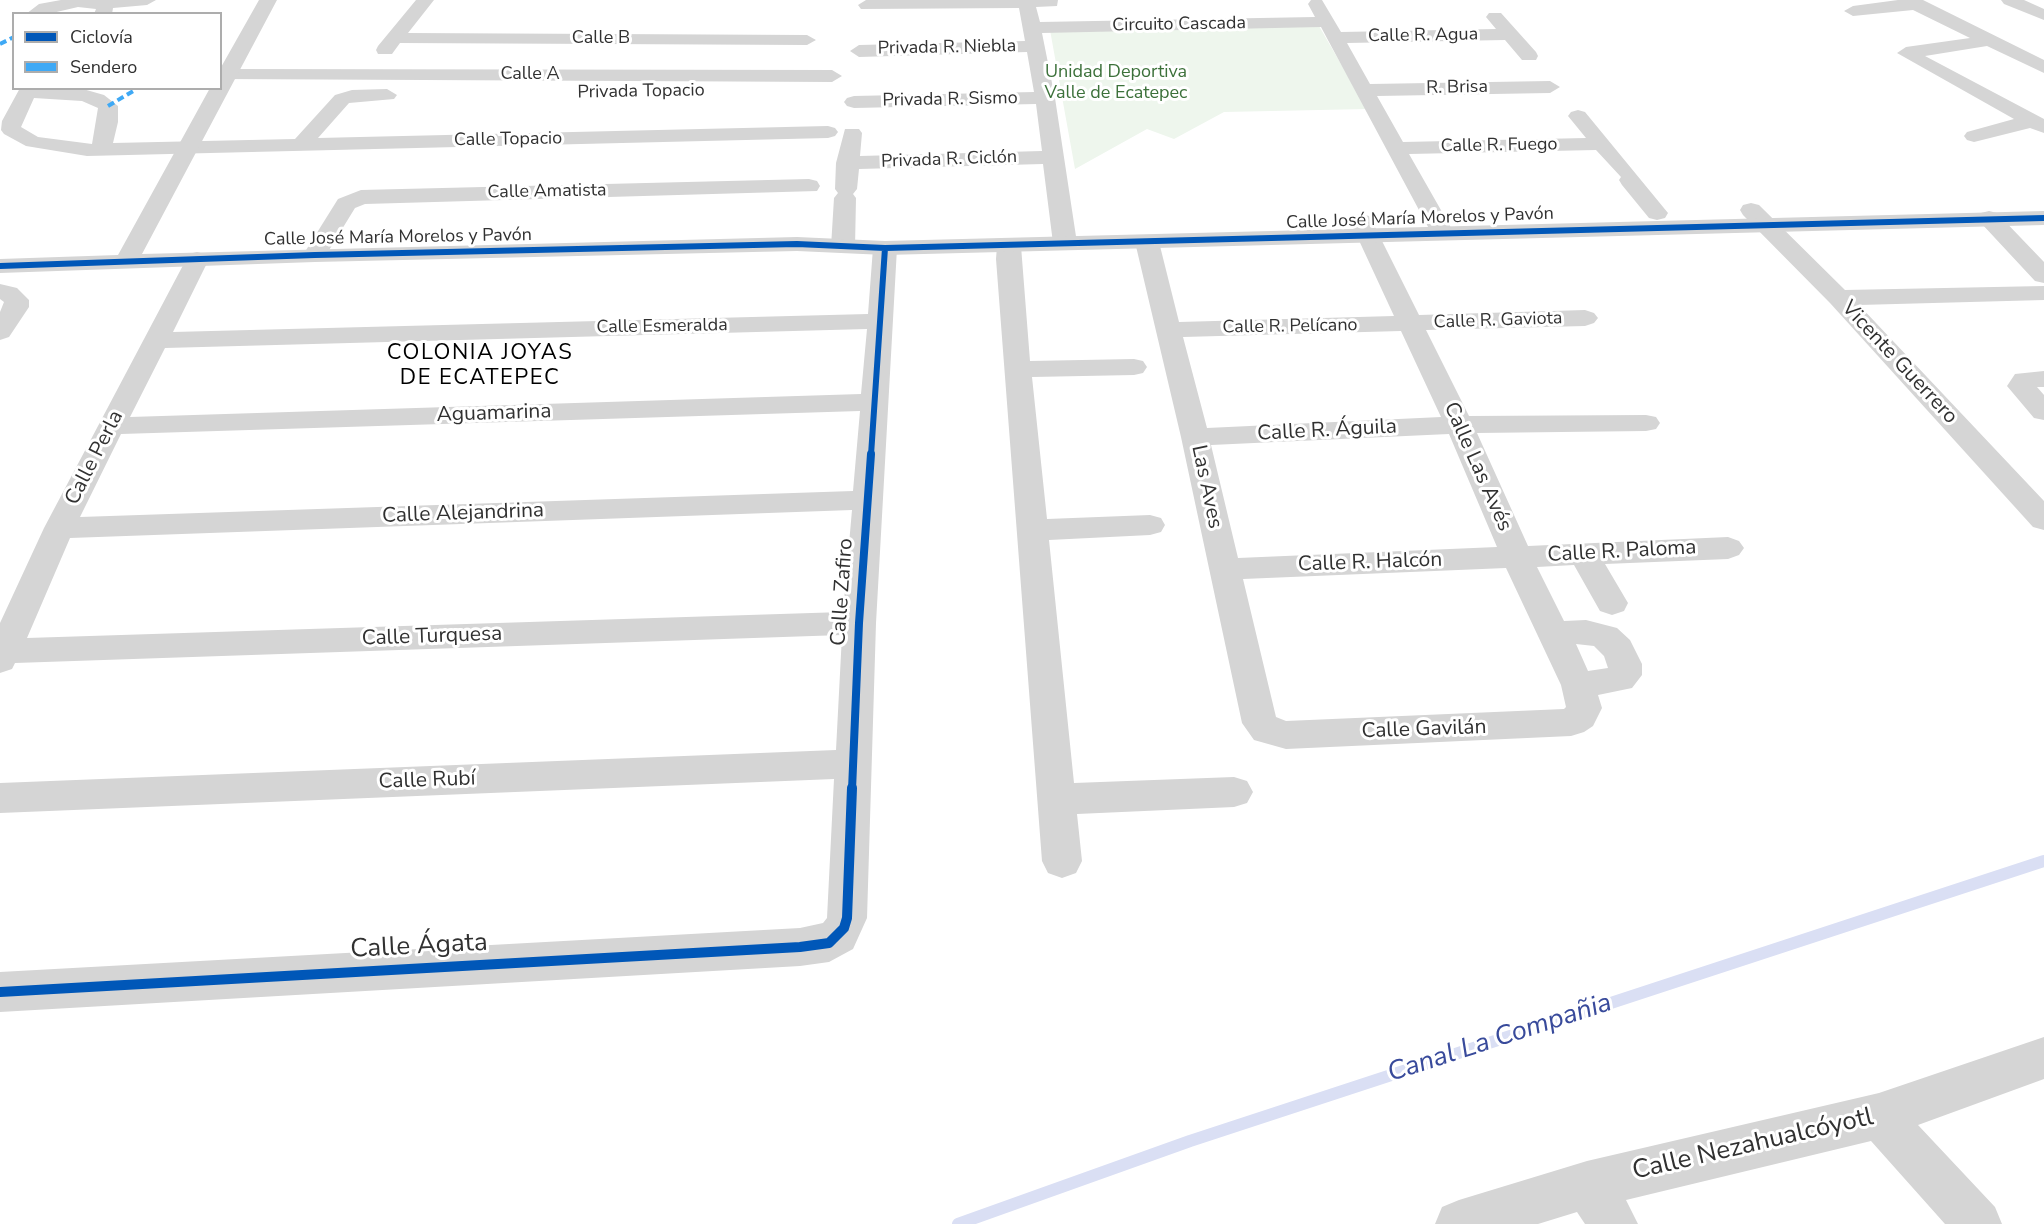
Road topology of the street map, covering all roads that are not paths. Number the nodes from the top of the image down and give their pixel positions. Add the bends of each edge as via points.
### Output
1 (24, 0) edge
2 (147, 0) edge
3 (268, 0) edge
4 (425, 0) edge
5 (1315, 0) edge
6 (2010, 0) edge
7 (975, 1) edge
8 (1051, 1) edge
9 (1912, 2) edge
10 (1027, 3) junction
11 (1488, 8) edge
12 (102, 9) edge
13 (40, 11) edge
14 (1854, 11) dead end
15 (138, 12) edge
16 (865, 14) edge
17 (2044, 15) edge
18 (1055, 28) junction
19 (1331, 30) junction
20 (1510, 34) junction
21 (1033, 37) junction
22 (395, 38) junction
23 (807, 40) dead end
24 (1991, 40) junction
25 (859, 51) junction
26 (2044, 67) edge
27 (364, 75) junction
28 (831, 82) dead end
29 (222, 83) edge
30 (717, 83) junction
31 (1550, 87) junction
32 (28, 90) edge
33 (218, 90) edge
34 (1364, 90) junction
35 (73, 91) edge
36 (1045, 98) junction
37 (854, 102) junction
38 (2038, 124) edge
39 (828, 132) dead end
40 (1974, 136) dead end
41 (302, 144) junction
42 (1601, 144) junction
43 (188, 147) junction
44 (1397, 148) junction
45 (101, 150) junction
46 (1052, 157) junction
47 (847, 163) junction
48 (809, 186) dead end
49 (2044, 202) edge
50 (1657, 213) junction
51 (1759, 218) junction
52 (1989, 218) junction
53 (2044, 218) edge
54 (1438, 226) junction
55 (1364, 228) junction
56 (1064, 236) junction
57 (843, 242) junction
58 (1147, 242) junction
59 (1009, 246) junction
60 (885, 248) junction
61 (315, 255) junction
62 (197, 259) junction
63 (126, 262) junction
64 (0, 266) edge
65 (2044, 276) edge
66 (2044, 293) edge
67 (7, 294) edge
68 (1839, 298) junction
69 (1586, 318) dead end
70 (880, 321) junction
71 (1410, 324) junction
72 (1169, 330) junction
73 (0, 332) edge
74 (155, 340) junction
75 (1134, 367) dead end
76 (1019, 369) junction
77 (2044, 379) edge
78 (874, 402) junction
79 (2044, 412) edge
80 (1646, 423) dead end
81 (1459, 425) junction
82 (113, 426) junction
83 (1195, 437) junction
84 (867, 500) junction
85 (2044, 520) edge
86 (1150, 525) dead end
87 (59, 528) junction
88 (1033, 530) junction
89 (1728, 548) dead end
90 (1585, 556) junction
91 (1516, 557) junction
92 (1224, 569) junction
93 (1612, 603) dead end
94 (859, 623) junction
95 (1554, 633) junction
96 (2, 656) edge
97 (1579, 700) junction
98 (1266, 730) joint
99 (854, 764) junction
100 (1234, 792) dead end
101 (0, 798) edge
102 (1057, 799) junction
103 (1062, 861) dead end
104 (838, 936) joint
105 (0, 992) edge
106 (2044, 1058) edge
107 (1879, 1116) junction
108 (1587, 1185) junction
109 (1459, 1224) edge
110 (1614, 1224) edge
111 (1978, 1224) edge

1 - 13 street
2 - 12 street
2 - 15 street
3 - 29 street
4 - 22 street
5 - 19 street
6 - 17 street
7 - 10 street
7 - 16 street
8 - 10 street
8 - 18 street
9 - 14 street
9 - 24 street
10 - 21 street
11 - 20 street
12 - 13 street via 78,2
16 - 25 street
18 - 19 street, Circuito Cascada via 1179,17 1293,16
18 - 21 street, Circuito Cascada
19 - 20 street, Calle R. Agua
19 - 34 street
20 - 31 street
21 - 25 street, Privada R. Niebla
21 - 36 street
22 - 23 street, Calle B
22 - 27 street
24 - 26 street
24 - 38 street via 1906,54
25 - 37 street
27 - 29 street, Calle A
27 - 30 street, Calle A
28 - 30 street, Privada Topacio
30 - 41 street, Privada Topacio via 352,96 339,101
31 - 34 street, R. Brisa
31 - 42 street
32 - 35 street
32 - 45 street, Calle Topacio via 11,130 33,142
33 - 43 street
34 - 44 street
35 - 45 street via 108,106
36 - 37 street, Privada R. Sismo
36 - 46 street
37 - 47 street
38 - 40 street
39 - 41 street, Calle Topacio
41 - 43 street, Calle Topacio
42 - 44 street, Calle R. Fuego
42 - 50 street
43 - 45 street, Calle Topacio
43 - 63 street
44 - 54 street
46 - 47 street, Privada R. Ciclón
46 - 56 street
47 - 57 street
48 - 61 street, Calle Amatista via 361,197 346,204
49 - 51 street, Calle José María Morelos y Pavón
50 - 51 street, Calle José María Morelos y Pavón
50 - 54 street, Calle José María Morelos y Pavón
51 - 52 street, Calle José María Morelos y Pavón
51 - 54 street, Calle José María Morelos y Pavón
51 - 68 street, Vicente Guerrero
52 - 53 street, Calle José María Morelos y Pavón
52 - 65 street
54 - 55 street, Calle José María Morelos y Pavón
55 - 56 street, Calle José María Morelos y Pavón
55 - 58 street, Calle José María Morelos y Pavón
55 - 71 street, Calle Las Avés
56 - 57 street, Calle José María Morelos y Pavón
56 - 58 street, Calle José María Morelos y Pavón
56 - 59 street, Calle José María Morelos y Pavón
57 - 60 street, Calle José María Morelos y Pavón
57 - 61 street, Calle José María Morelos y Pavón
58 - 72 street, Las Aves
59 - 60 street, Calle José María Morelos y Pavón
59 - 76 street
60 - 70 street, Calle Zafiro
61 - 62 street, Calle José María Morelos y Pavón
62 - 63 street, Calle José María Morelos y Pavón
62 - 74 street, Calle Perla
63 - 64 street, Calle José María Morelos y Pavón
66 - 68 street
67 - 73 street via 16,307
68 - 85 street, Vicente Guerrero
69 - 71 street, Calle R. Gaviota
70 - 74 street, Calle Esmeralda
70 - 78 street, Calle Zafiro
71 - 72 street, Calle R. Pelícano
71 - 81 street, Calle Las Avés
72 - 83 street, Las Aves
74 - 82 street, Calle Perla
75 - 76 street
76 - 88 street
77 - 79 street via 2025,380 2020,386
78 - 82 street, Aguamarina
78 - 84 street, Calle Zafiro
80 - 81 street, Calle R. Águila
81 - 83 street, Calle R. Águila
81 - 91 street, Calle Las Avés
82 - 87 street, Calle Perla
83 - 92 street, Las Aves
84 - 87 street, Calle Alejandrina
84 - 94 street, Calle Zafiro
86 - 88 street
87 - 96 street, Calle Perla
88 - 102 street
89 - 90 street, Calle R. Paloma
90 - 91 street, Calle R. Paloma
90 - 93 street
91 - 92 street, Calle R. Halcón
91 - 95 street, Calle Las Avés
92 - 98 street, Las Aves via 1256,715
94 - 96 street, Calle Turquesa
94 - 99 street, Calle Zafiro
95 - 97 street, Calle Las Avés
95 - 97 street via 1586,632 1605,637 1618,649 1625,664 1625,675 1620,680
97 - 98 street, Calle Gavilán via 1571,722 1559,724 1286,735
99 - 101 street, Calle Rubí
99 - 104 street, Calle Zafiro via 847,918
100 - 102 street
102 - 103 street
104 - 105 street, Calle Ágata via 829,943 800,947
106 - 107 street, Calle Nezahualcóyotl
107 - 108 street, Calle Nezahualcóyotl
107 - 111 street
108 - 109 street, Calle Nezahualcóyotl
108 - 110 street

